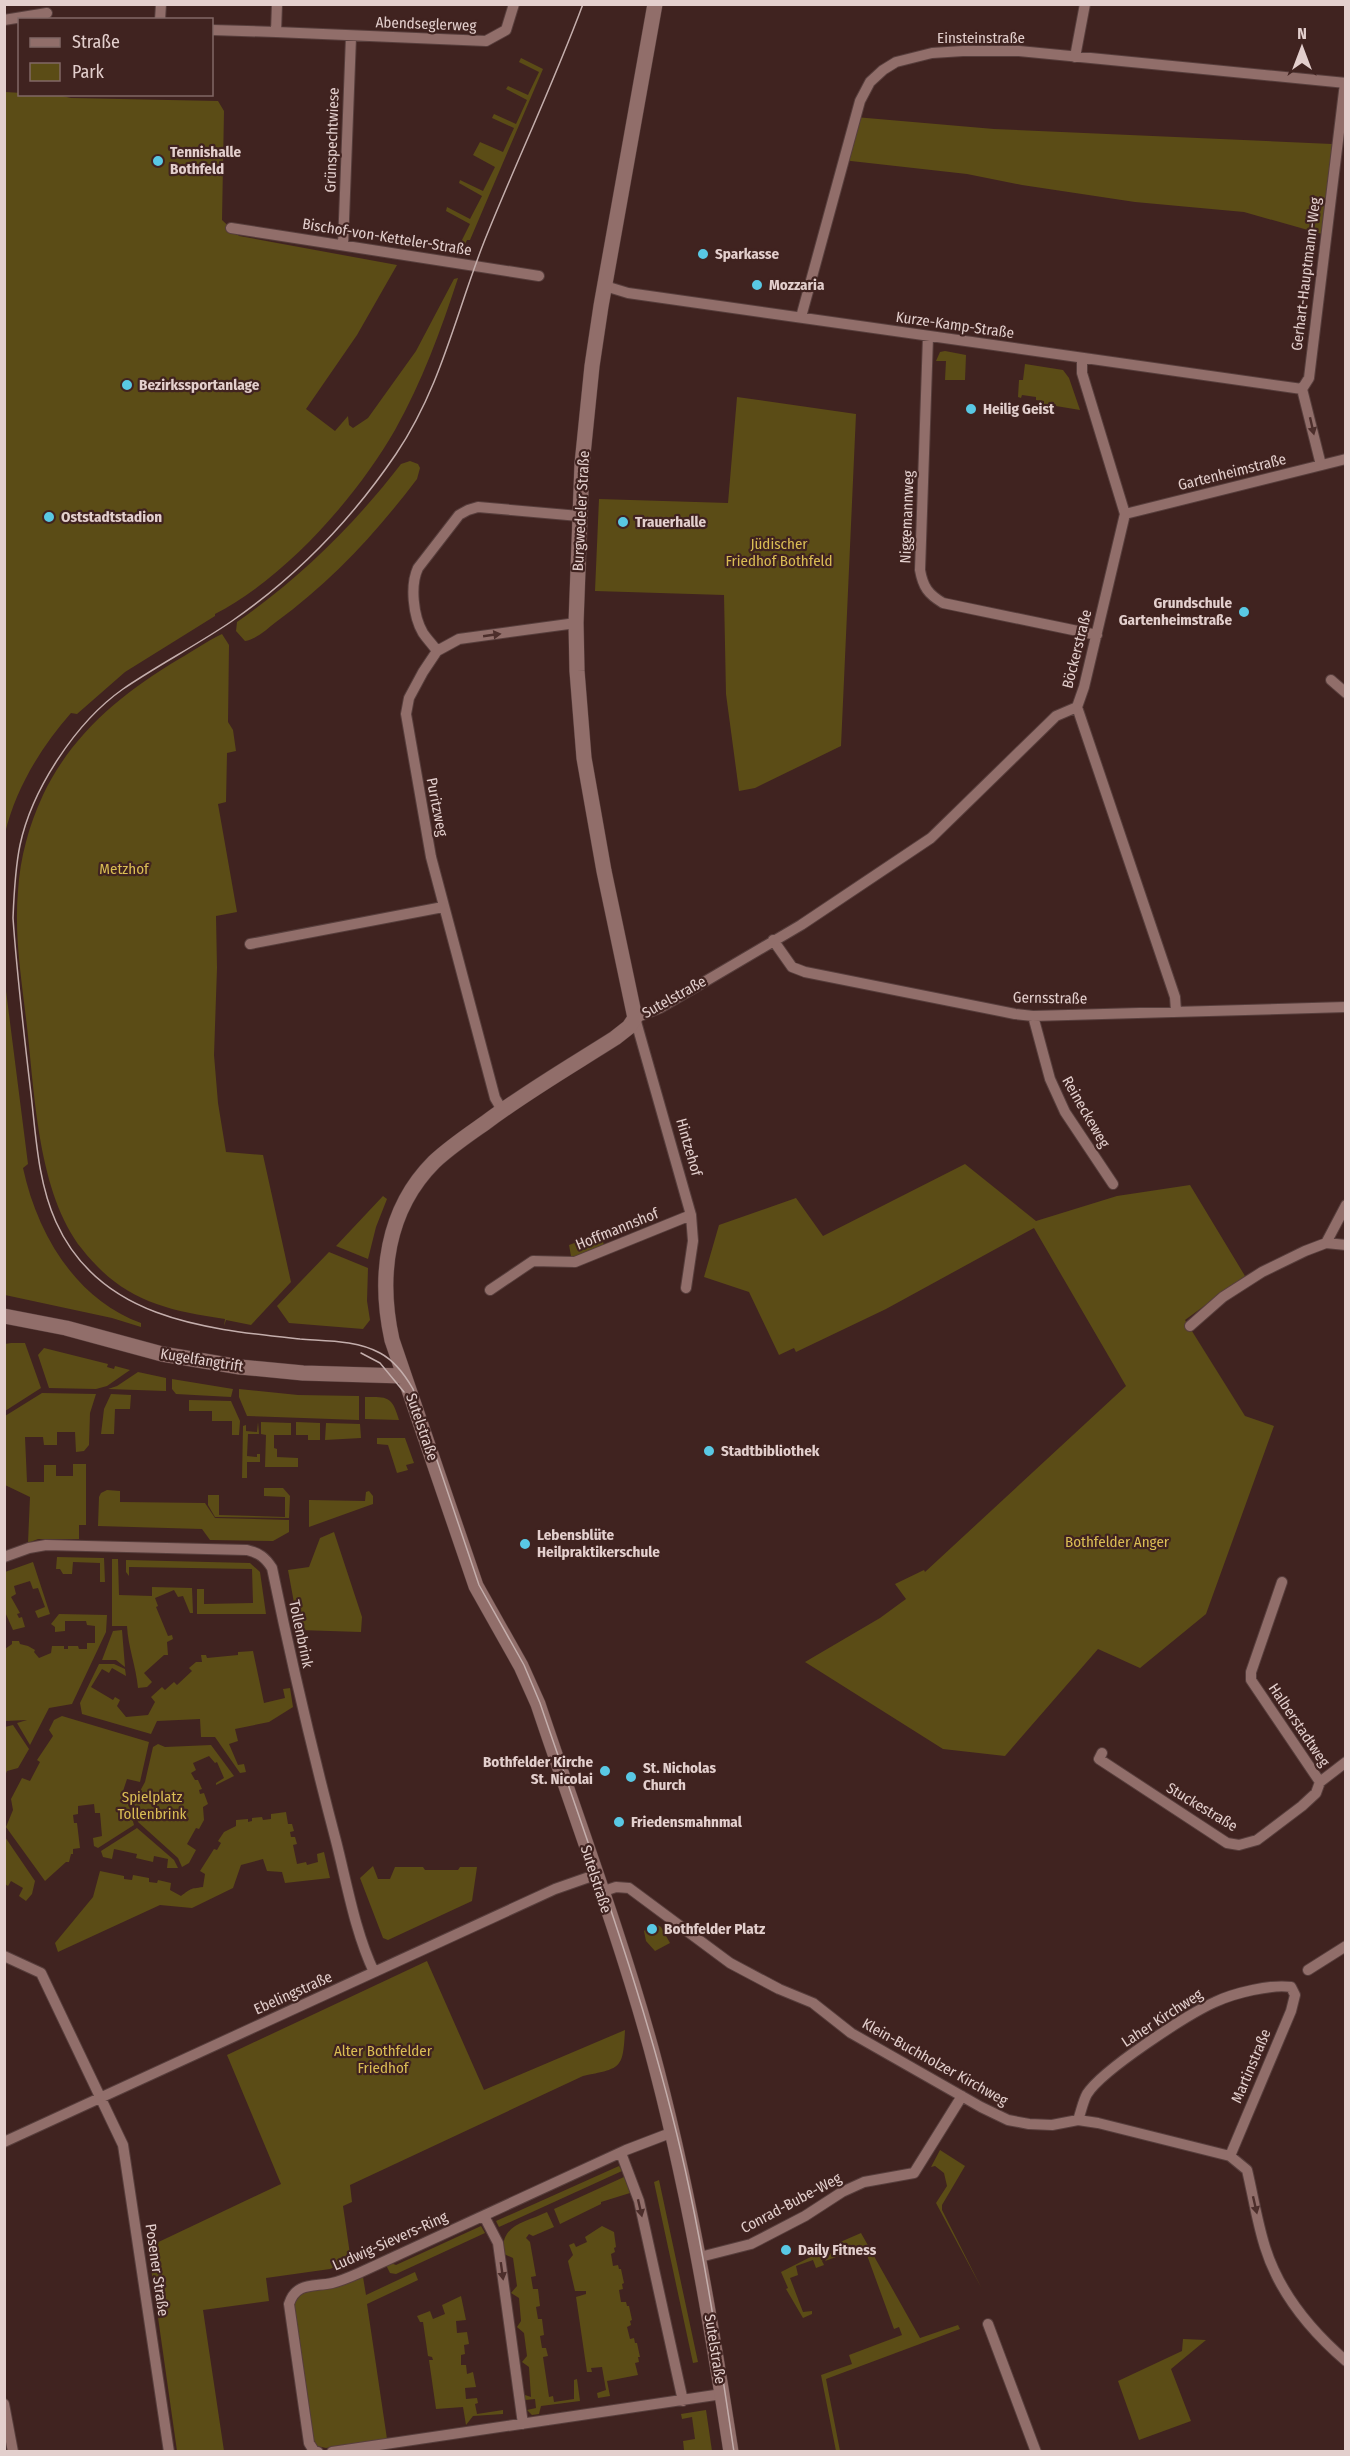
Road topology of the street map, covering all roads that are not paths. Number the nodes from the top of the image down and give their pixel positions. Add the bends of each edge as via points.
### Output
1 (277, 4) edge
2 (514, 4) edge
3 (654, 4) edge
4 (1085, 4) edge
5 (47, 13) dead end
6 (4, 20) edge
7 (213, 30) edge
8 (276, 32) junction
9 (351, 36) junction
10 (1075, 57) junction
11 (1345, 83) edge
12 (231, 228) dead end
13 (343, 245) junction
14 (539, 276) dead end
15 (604, 286) junction
16 (801, 317) junction
17 (928, 337) junction
18 (1082, 358) junction
19 (1302, 388) junction
20 (1346, 459) edge
21 (1321, 465) junction
22 (1125, 514) junction
23 (579, 516) junction
24 (576, 623) junction
25 (1097, 635) junction
26 (438, 651) junction
27 (1331, 680) dead end
28 (1346, 693) edge
29 (1077, 707) junction
30 (443, 907) junction
31 (773, 940) junction
32 (250, 944) dead end
33 (1346, 1007) edge
34 (1176, 1011) junction
35 (1033, 1016) junction
36 (635, 1018) junction
37 (502, 1110) junction
38 (1113, 1185) dead end
39 (1346, 1205) edge
40 (692, 1215) junction
41 (1326, 1243) junction
42 (1346, 1245) edge
43 (686, 1288) dead end
44 (490, 1290) dead end
45 (4, 1316) edge
46 (1190, 1326) dead end
47 (404, 1376) junction
48 (4, 1557) edge
49 (1282, 1582) dead end
50 (1102, 1753) dead end
51 (1346, 1762) edge
52 (1320, 1782) junction
53 (595, 1875) junction
54 (601, 1892) junction
55 (1346, 1947) edge
56 (4, 1956) edge
57 (1308, 1970) dead end
58 (374, 1972) junction
59 (1291, 1987) joint
60 (962, 2096) junction
61 (101, 2098) junction
62 (1078, 2120) junction
63 (673, 2132) junction
64 (4, 2142) edge
65 (621, 2152) junction
66 (1230, 2156) junction
67 (484, 2216) junction
68 (700, 2257) junction
69 (988, 2324) dead end
70 (1346, 2361) edge
71 (722, 2394) junction
72 (683, 2401) junction
73 (4, 2404) edge
74 (522, 2424) junction
75 (13, 2451) edge
76 (169, 2451) edge
77 (318, 2451) edge
78 (332, 2451) edge
79 (731, 2451) edge
80 (1036, 2451) edge

1 - 8 street
2 - 9 street, Abendseglerweg via 506,30 486,41
3 - 15 main road, Burgwedeler Straße
4 - 10 street
5 - 6 street
7 - 8 street, Abendseglerweg
8 - 9 street, Abendseglerweg
9 - 13 street, Grünspechtwiese
10 - 11 street, Einsteinstraße
10 - 16 street, Einsteinstraße via 1019,51 932,52 908,57 870,82 860,100
11 - 19 street, Gerhart-Hauptmann-Weg via 1309,378
12 - 13 street, Bischof-von-Ketteler-Straße
13 - 14 street, Bischof-von-Ketteler-Straße
15 - 16 street, Kurze-Kamp-Straße
15 - 23 main road, Burgwedeler Straße via 592,366
16 - 17 street, Kurze-Kamp-Straße
17 - 18 street, Kurze-Kamp-Straße
17 - 25 street, Niggemannweg via 922,584 930,596 943,603
18 - 19 street, Kurze-Kamp-Straße
18 - 22 street, Böckerstraße via 1082,373
19 -> 21 street
20 - 21 street, Gartenheimstraße
21 - 22 street, Gartenheimstraße
22 - 25 street, Böckerstraße
23 - 24 main road, Burgwedeler Straße
23 - 26 street via 478,507 459,515 414,577 417,616 422,631
26 -> 24 street, Puritzweg via 459,639
24 - 36 main road, Burgwedeler Straße via 584,758
25 - 29 street, Böckerstraße
26 - 30 street, Puritzweg via 409,698 406,714
27 - 28 street
29 - 31 street, Sutelstraße via 1056,716 931,838
29 - 34 street, Böckerstraße via 1175,997
30 - 32 street
30 - 37 street, Puritzweg via 492,1088
31 - 35 street, Gernsstraße via 792,967 805,972
31 - 36 street, Sutelstraße via 660,1008
33 - 34 street, Gernsstraße
34 - 35 street, Gernsstraße
35 - 38 street, Reineckeweg via 1050,1079 1065,1112
36 - 37 main road, Sutelstraße via 615,1038
36 - 40 street, Hintzehof
37 - 47 main road, Sutelstraße via 434,1162 406,1200 391,1234 385,1269 388,1319
39 - 41 street
40 - 43 street, Hintzehof via 693,1241
40 - 44 street, Hoffmannshof via 575,1262 533,1261
41 - 42 street
41 - 46 street via 1238,1287
45 - 47 main road, Kugelfangtrift via 154,1352 240,1367
47 - 53 main road, Sutelstraße via 464,1555 538,1704
48 - 58 street, Tollenbrink via 46,1545 247,1550 266,1559 272,1568 343,1869
49 - 52 street, Halberstadtweg via 1251,1680
50 - 52 street, Stuckestraße via 1099,1759 1227,1843 1239,1845 1257,1840 1302,1806 1316,1793
51 - 52 street, Stuckestraße
53 - 54 main road, Sutelstraße
53 - 58 street, Ebelingstraße via 555,1889
54 - 60 street, Klein-Buchholzer Kirchweg via 628,1888 730,1963 813,2003 851,2033
54 - 63 main road, Sutelstraße via 643,2020
55 - 57 street
56 - 61 street via 41,1973
58 - 61 street, Ebelingstraße
59 - 62 street, Laher Kirchweg via 1278,1985 1215,2002 1154,2038 1087,2094
59 - 66 street, Martinstraße via 1295,1995 1291,2011
60 - 62 street, Klein-Buchholzer Kirchweg via 1008,2120 1053,2125
60 - 68 street, Conrad-Bube-Weg via 914,2173 864,2182 751,2244
61 - 64 street, Ebelingstraße
61 - 76 street, Posener Straße via 123,2145
62 - 66 street, Klein-Buchholzer Kirchweg
63 - 65 street, Ludwig-Sievers-Ring
63 - 68 main road, Sutelstraße
65 - 67 street, Ludwig-Sievers-Ring
65 -> 72 street via 639,2201
66 -> 70 street via 1247,2170 1265,2248 1285,2290 1317,2335
67 -> 74 street via 498,2243
67 - 77 street, Ludwig-Sievers-Ring via 342,2280 301,2287 292,2294 289,2304 309,2443
68 - 71 main road, Sutelstraße
69 - 80 street
71 - 72 street
71 - 79 main road, Sutelstraße
72 - 74 street
73 - 75 street
74 - 78 street

